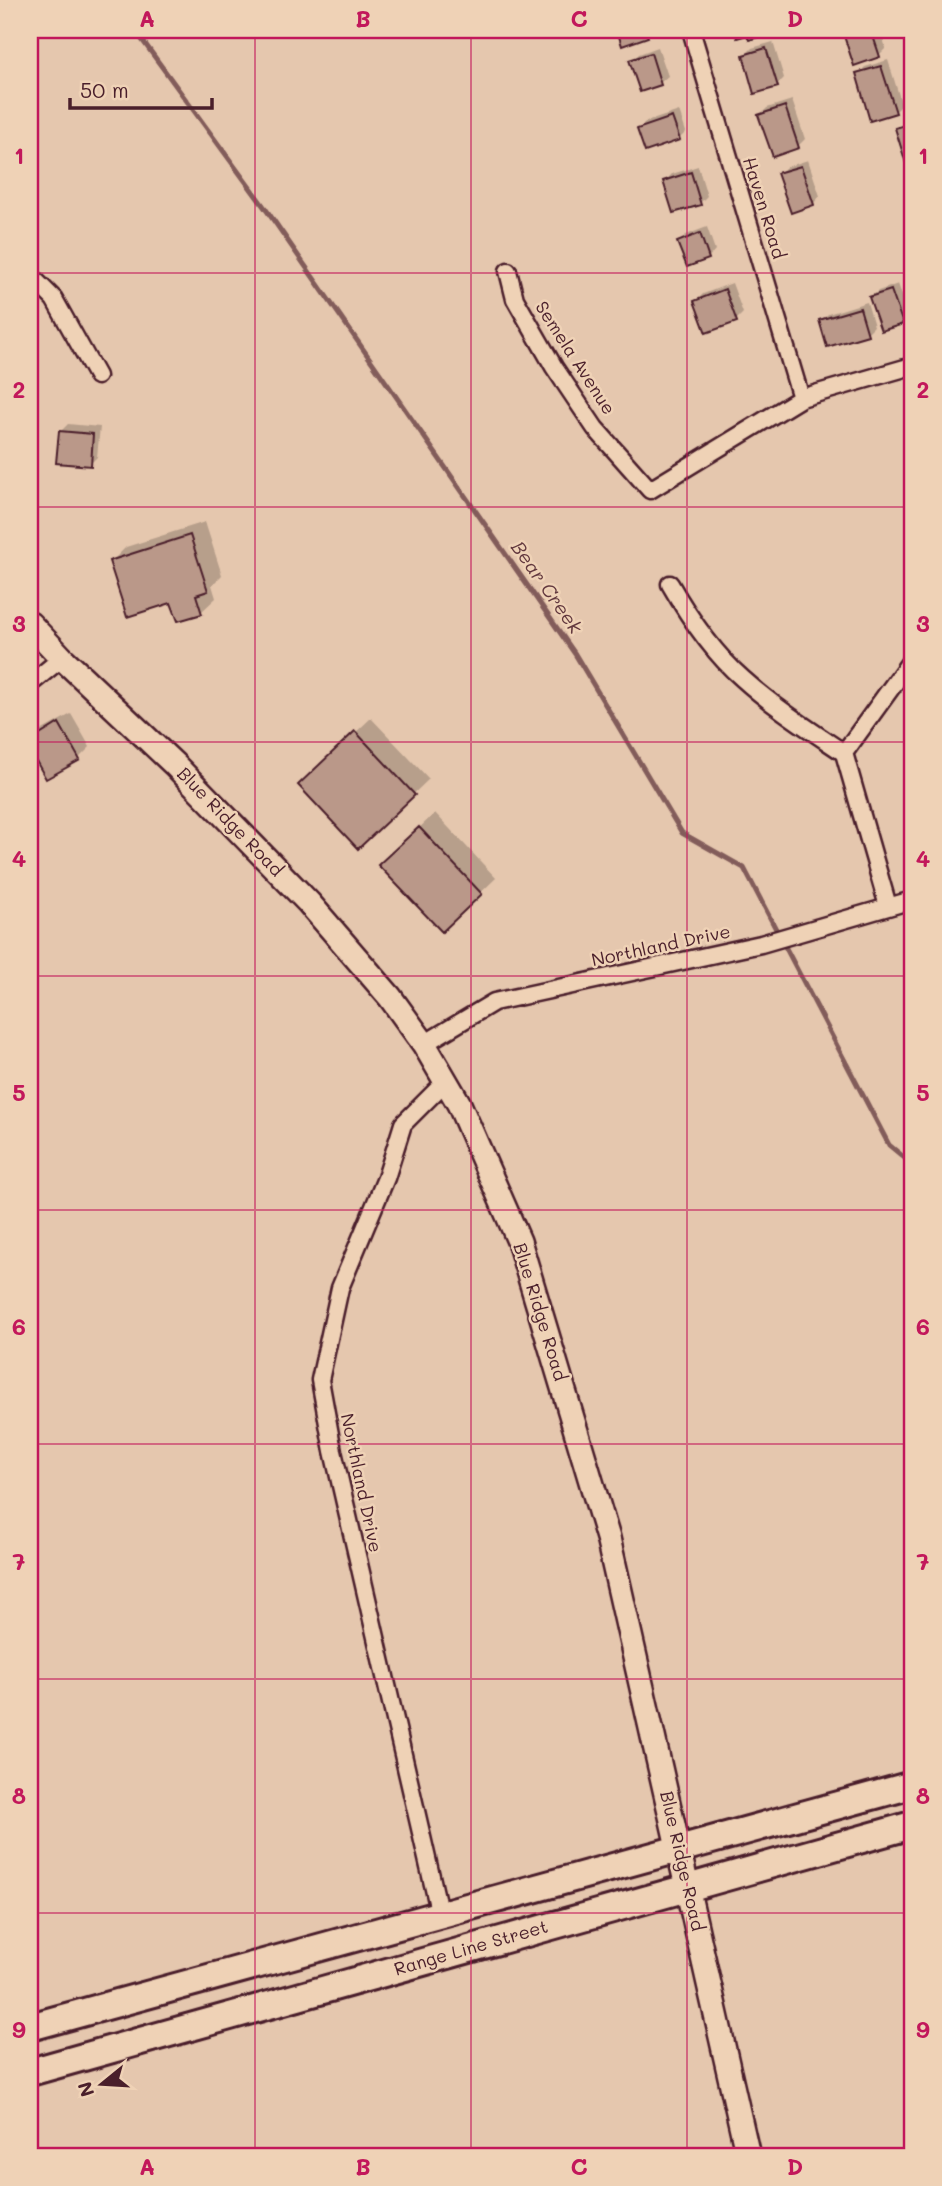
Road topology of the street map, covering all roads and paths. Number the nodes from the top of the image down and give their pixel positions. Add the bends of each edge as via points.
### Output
1 (691, 30) edge
2 (508, 271) dead end
3 (30, 275) edge
4 (912, 366) edge
5 (97, 376) dead end
6 (801, 398) junction
7 (670, 584) dead end
8 (30, 624) edge
9 (62, 658) junction
10 (912, 659) edge
11 (30, 684) edge
12 (844, 753) junction
13 (912, 900) edge
14 (888, 906) junction
15 (424, 1044) junction
16 (446, 1081) junction
17 (912, 1785) edge
18 (912, 1825) edge
19 (680, 1847) junction
20 (688, 1886) junction
21 (440, 1915) junction
22 (30, 2027) edge
23 (30, 2072) edge
24 (748, 2156) edge

1 - 6 street, Haven Road
2 - 6 street, Semela Avenue via 515,299 554,368 595,428 650,490
3 - 5 street via 54,299
4 - 6 street
7 - 12 street via 707,641 742,679
8 - 9 street, Blue Ridge Road
9 - 11 street
9 - 15 street, Blue Ridge Road via 174,764 309,903
10 - 12 street
12 - 14 street
13 - 14 street, Northland Drive
14 - 15 street, Northland Drive via 761,944 494,1002
15 - 16 street, Blue Ridge Road
16 - 19 street, Blue Ridge Road via 523,1254 608,1538
16 - 21 street, Northland Drive via 402,1125 386,1178 340,1288 320,1380 332,1451
17 - 19 main road
18 - 20 main road, Range Line Street
19 - 20 street, Blue Ridge Road
19 - 21 main road
20 - 23 main road, Range Line Street
20 - 24 street, Blue Ridge Road
21 - 22 main road

